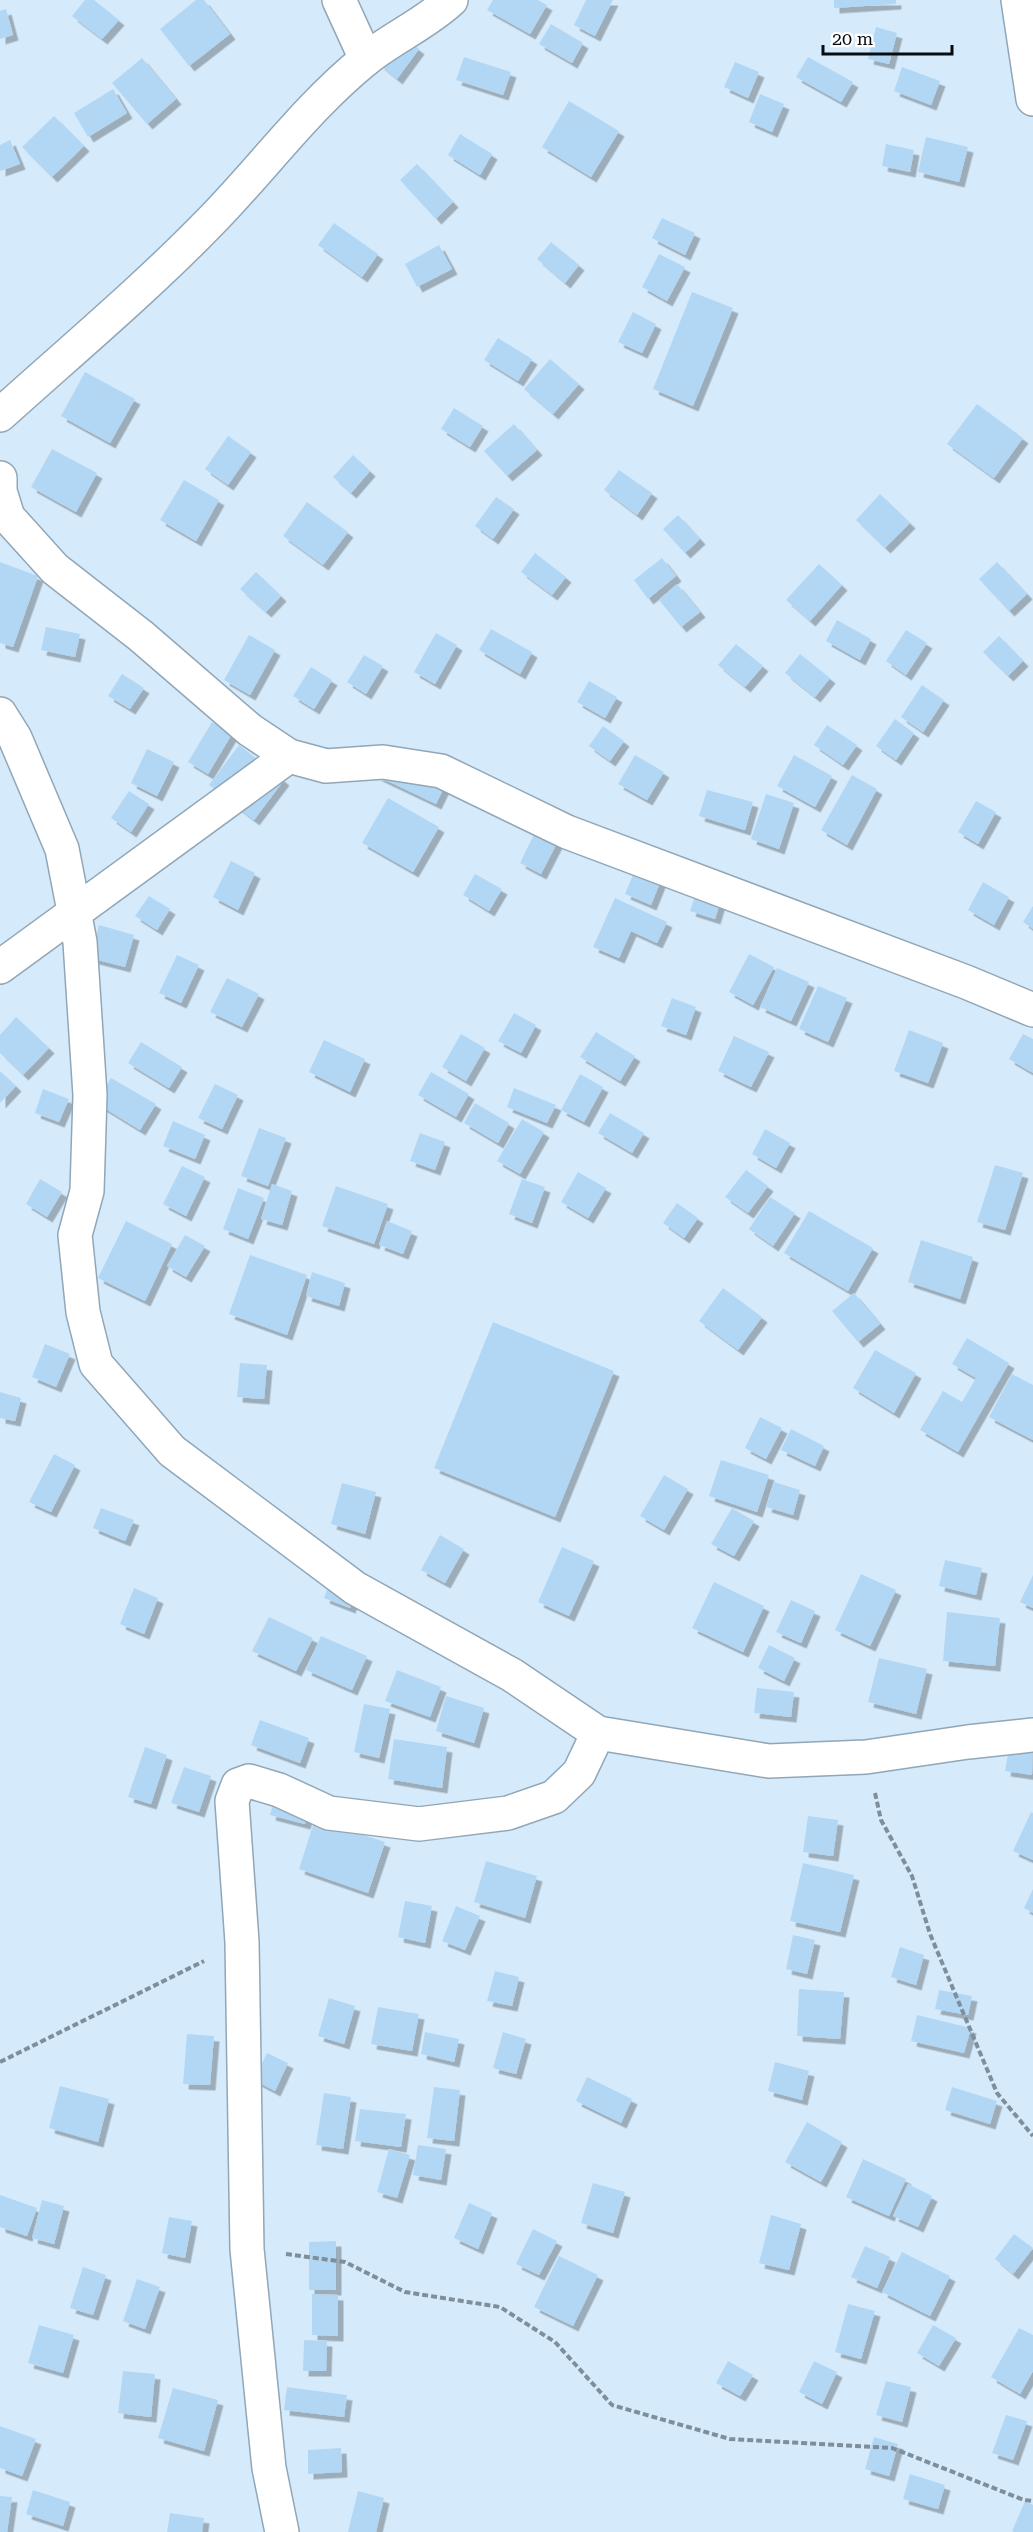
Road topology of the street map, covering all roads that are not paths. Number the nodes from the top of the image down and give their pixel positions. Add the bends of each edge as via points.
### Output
1 (339, 0) edge
2 (451, 0) edge
3 (1018, 0) edge
4 (366, 59) junction
5 (1033, 99) edge
6 (0, 415) edge
7 (0, 478) edge
8 (0, 714) edge
9 (289, 756) junction
10 (75, 914) junction
11 (0, 967) edge
12 (1033, 1010) edge
13 (598, 1733) junction
14 (1033, 1735) edge
15 (282, 2532) edge

1 - 4 street
2 - 4 street
3 - 5 street
4 - 6 street via 310,111 212,221
7 - 9 street via 8,517 55,569 141,636 250,730
8 - 10 street via 15,738 62,849
9 - 10 street
9 - 12 street via 326,766 384,762 441,771 567,832
10 - 11 street
10 - 13 street via 90,1095 87,1191 75,1235 83,1312 96,1364 172,1451 355,1588 512,1675
13 - 14 street via 769,1761 866,1757
13 - 15 street via 579,1773 554,1797 508,1812 419,1824 329,1813 259,1784 249,1781 238,1785 232,1802 242,1942 247,2249 269,2468

